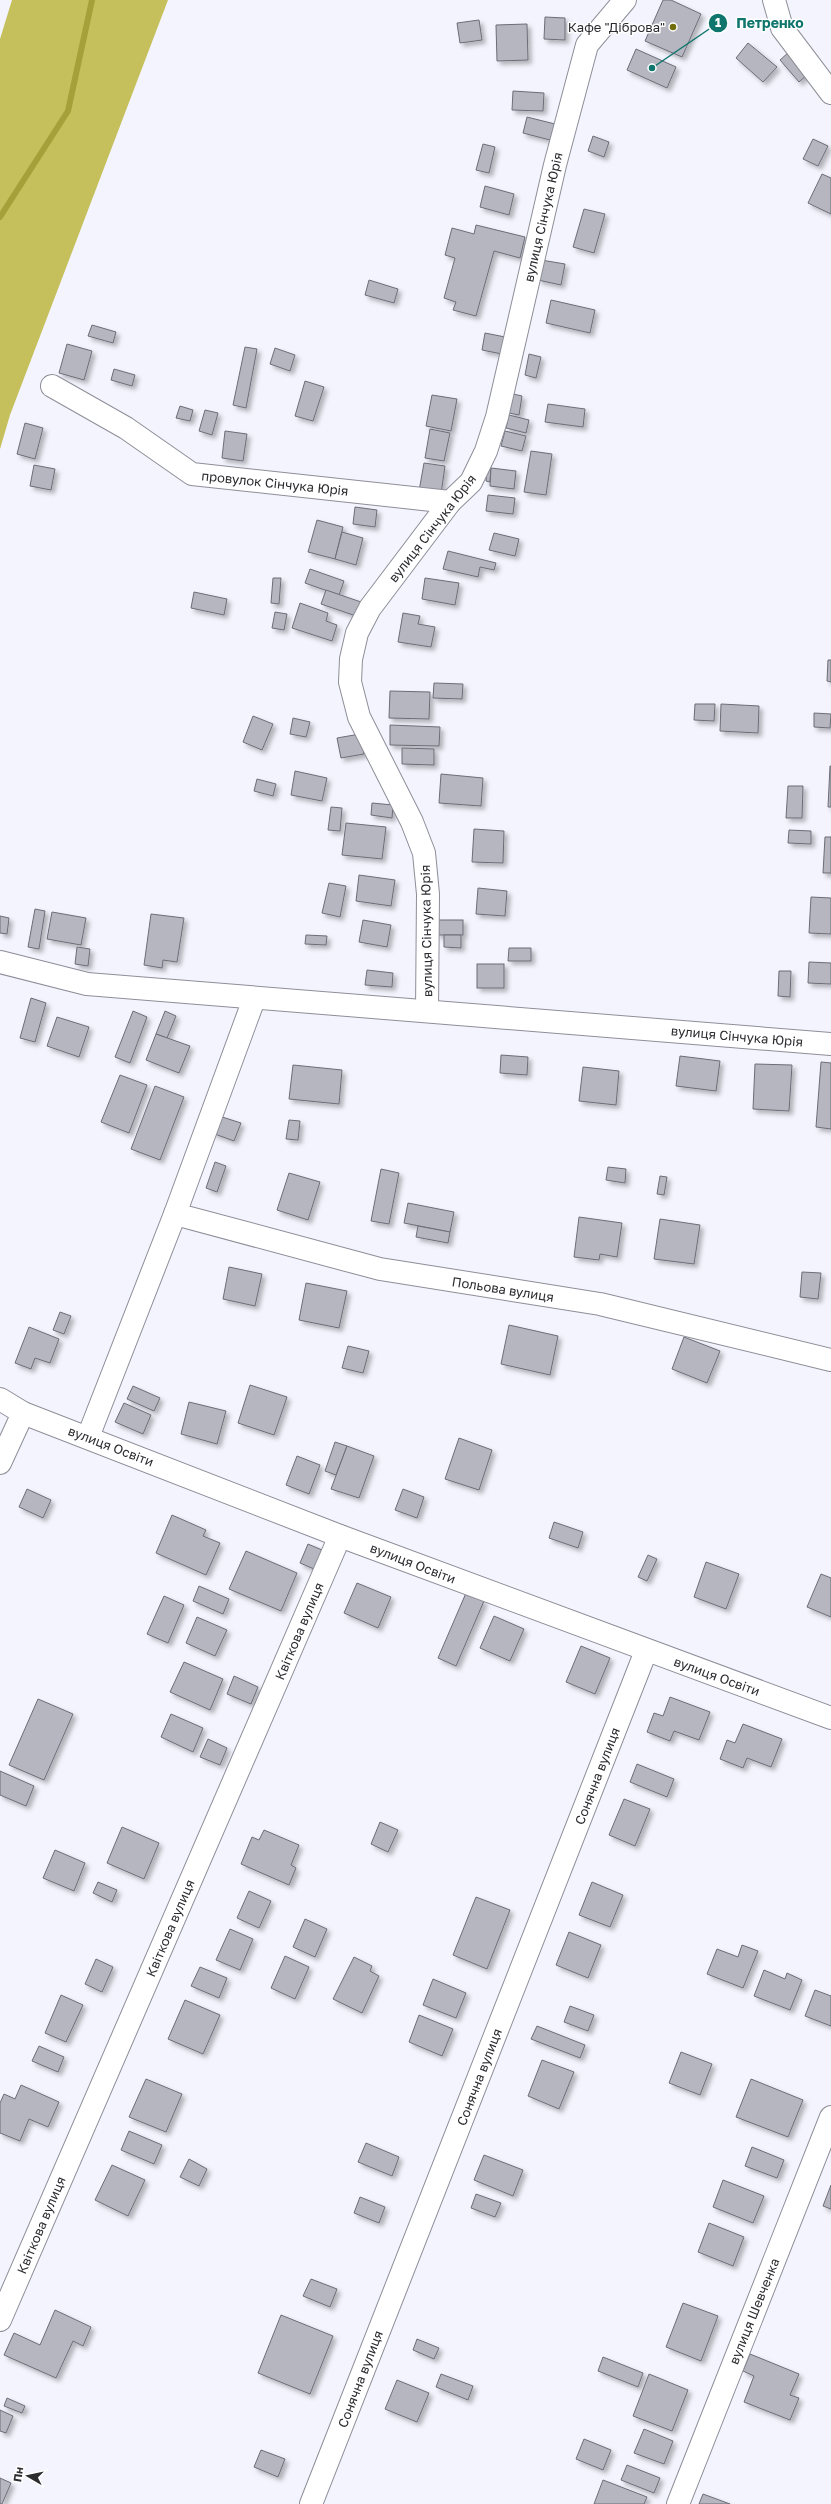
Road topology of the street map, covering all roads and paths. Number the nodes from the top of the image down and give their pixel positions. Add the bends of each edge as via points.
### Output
1 (625, 0) edge
2 (774, 0) edge
3 (831, 93) edge
4 (52, 386) dead end
5 (450, 502) junction
6 (0, 962) edge
7 (254, 999) junction
8 (427, 1011) junction
9 (831, 1044) edge
10 (176, 1214) junction
11 (831, 1360) edge
12 (0, 1399) edge
13 (23, 1412) junction
14 (88, 1437) junction
15 (0, 1463) edge
16 (340, 1536) junction
17 (646, 1651) junction
18 (831, 1718) edge
19 (831, 2117) edge
20 (0, 2320) edge
21 (311, 2504) edge
22 (678, 2504) edge

1 - 5 street, вулиця Сінчука Юрія via 587,46 555,165 497,417 486,451 471,482
2 - 3 street via 782,28
4 - 5 street, провулок Сінчука Юрія via 79,404 126,428 192,474
5 - 8 street, вулиця Сінчука Юрія via 370,608 357,633 350,659 350,682 360,717 412,822 424,853 428,894
6 - 7 street, вулиця Сінчука Юрія via 87,984
7 - 8 street, вулиця Сінчука Юрія
7 - 10 street
8 - 9 street, вулиця Сінчука Юрія
10 - 11 street, Польова вулиця via 380,1269 600,1304
10 - 14 street
12 - 13 street, вулиця Освіти
13 - 14 street, вулиця Освіти
13 - 15 street
14 - 16 street, вулиця Освіти
16 - 17 street, вулиця Освіти
16 - 20 street, Квіткова вулиця
17 - 18 street, вулиця Освіти
17 - 21 street, Сонячна вулиця
19 - 22 street, вулиця Шевченка

